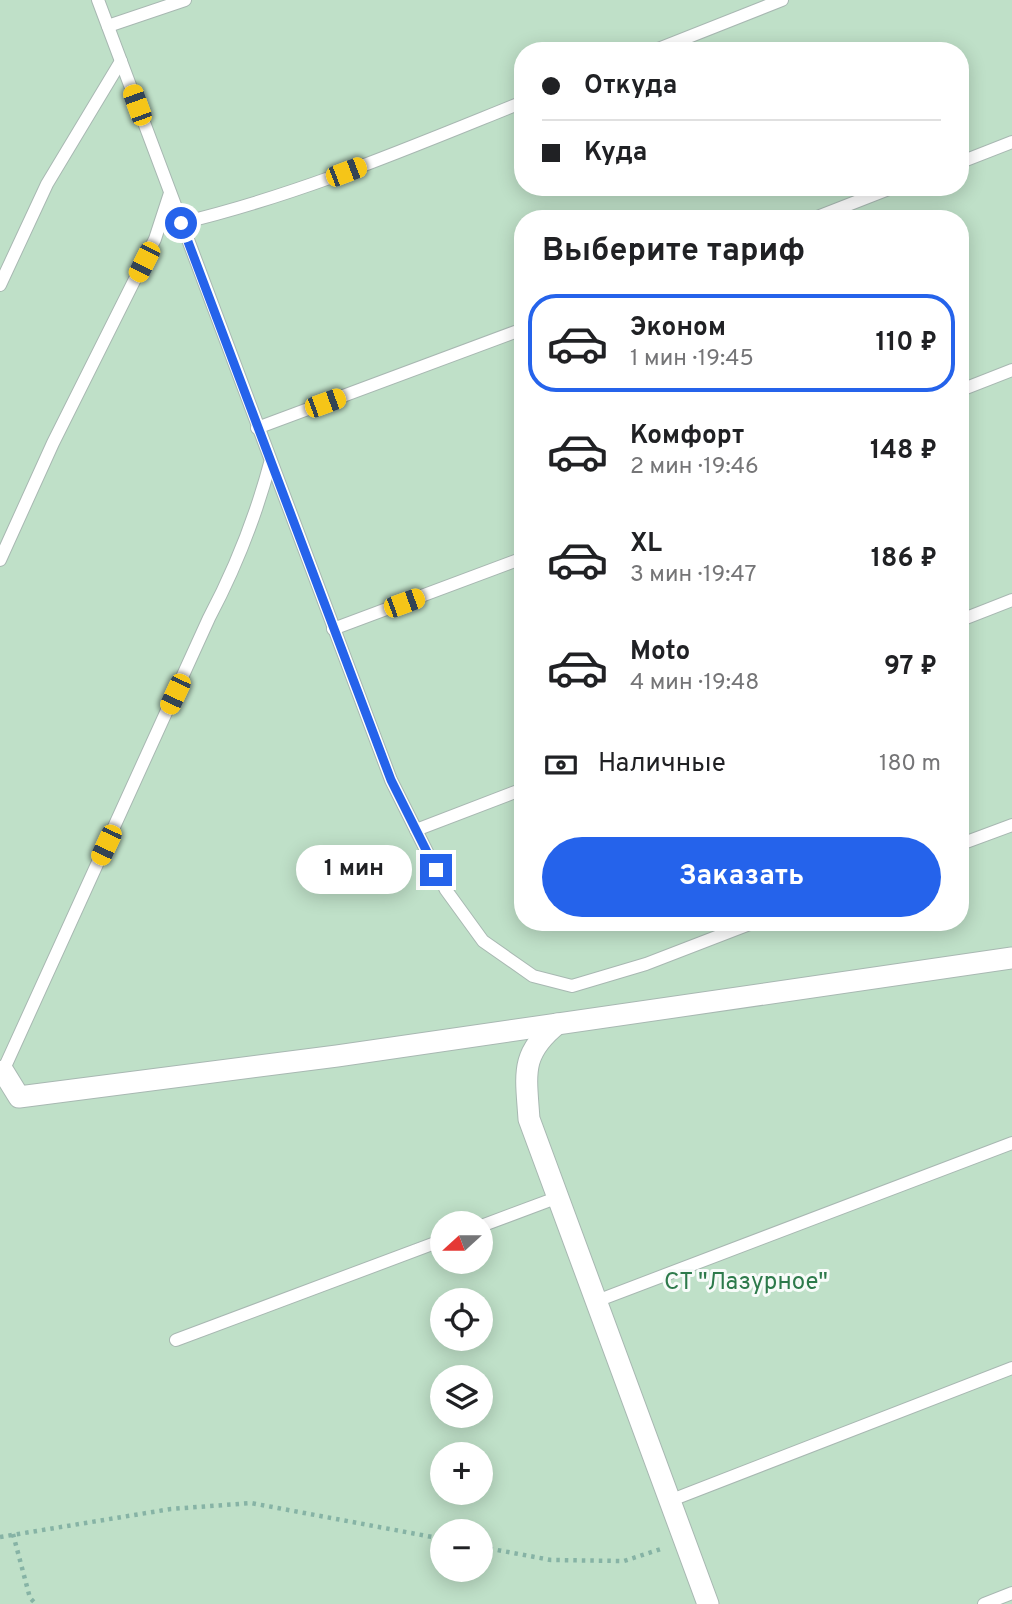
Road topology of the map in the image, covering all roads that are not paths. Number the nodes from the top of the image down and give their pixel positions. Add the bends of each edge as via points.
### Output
1 (98, 0) edge
2 (185, 0) edge
3 (782, 0) edge
4 (108, 26) junction
5 (676, 42) edge
6 (121, 61) junction
7 (514, 106) edge
8 (1012, 142) edge
9 (969, 159) edge
10 (170, 193) junction
11 (871, 196) edge
12 (835, 210) edge
13 (181, 223) junction
14 (0, 285) edge
15 (514, 332) edge
16 (1012, 370) edge
17 (969, 387) edge
18 (257, 428) junction
19 (271, 463) junction
20 (0, 560) edge
21 (514, 561) edge
22 (1012, 600) edge
23 (969, 617) edge
24 (333, 629) junction
25 (514, 792) edge
26 (1012, 825) edge
27 (416, 830) junction
28 (969, 841) edge
29 (732, 931) edge
30 (1012, 958) edge
31 (557, 1024) junction
32 (2, 1072) edge
33 (1012, 1143) edge
34 (556, 1198) junction
35 (494, 1221) edge
36 (430, 1245) edge
37 (594, 1302) junction
38 (176, 1339) dead end
39 (1012, 1368) edge
40 (669, 1501) junction
41 (1012, 1593) edge
42 (708, 1604) edge
43 (984, 1604) edge

1 - 4 lane
2 - 4 lane
3 - 5 lane
4 - 6 lane
6 - 10 lane
6 - 14 lane via 47,184
7 - 13 lane via 346,172
8 - 9 lane
10 - 13 lane
10 - 20 lane via 155,239
11 - 12 lane
13 - 18 lane
15 - 18 lane
16 - 17 lane
18 - 19 lane
19 - 24 lane
19 - 32 lane via 238,563
21 - 24 lane
22 - 23 lane
24 - 27 lane via 391,780
25 - 27 lane
26 - 28 lane
27 - 29 lane via 446,890 483,941 533,976 572,986
30 - 31 street
31 - 32 street via 19,1097
31 - 34 street via 536,1041 526,1073 529,1119
33 - 37 lane
34 - 35 lane
34 - 37 street
36 - 38 lane
37 - 40 street
39 - 40 lane
40 - 42 street
41 - 43 lane

